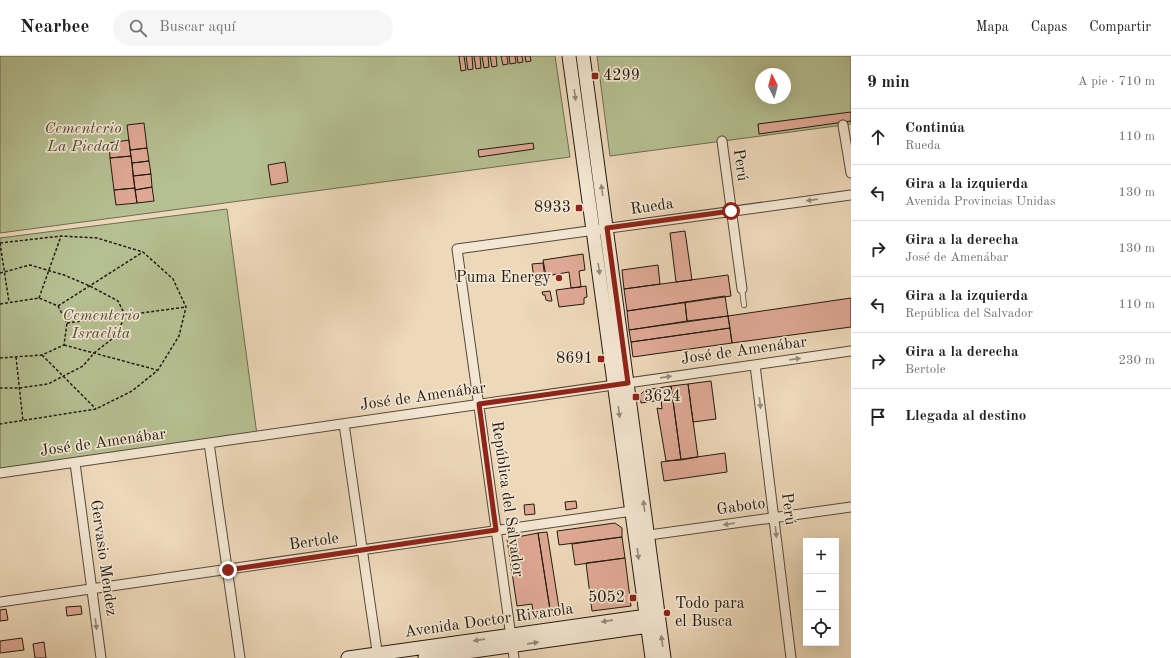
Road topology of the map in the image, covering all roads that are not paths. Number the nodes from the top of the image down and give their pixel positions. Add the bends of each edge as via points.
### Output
1 (570, 56) edge
2 (582, 56) edge
3 (844, 125) dead end
4 (722, 141) dead end
5 (851, 173) edge
6 (851, 195) edge
7 (731, 211) junction
8 (607, 228) junction
9 (594, 230) junction
10 (457, 249) joint
11 (742, 289) joint
12 (744, 305) dead end
13 (851, 351) edge
14 (755, 365) junction
15 (621, 384) junction
16 (479, 404) junction
17 (344, 424) junction
18 (209, 443) junction
19 (75, 463) junction
20 (0, 474) edge
21 (851, 507) edge
22 (632, 511) junction
23 (774, 518) junction
24 (496, 530) junction
25 (642, 536) junction
26 (362, 550) junction
27 (228, 570) junction
28 (92, 589) junction
29 (0, 602) edge
30 (653, 620) junction
31 (513, 646) edge
32 (378, 656) edge
33 (101, 658) edge
34 (240, 658) edge
35 (348, 658) edge
36 (425, 658) edge
37 (652, 658) edge
38 (664, 658) edge
39 (791, 658) edge

1 -> 9 main road
8 -> 2 main road
3 - 5 street
4 - 7 street, Perú
6 -> 7 street, Rueda
7 - 8 street, Rueda
7 - 11 street, Perú
8 - 9 street, Rueda
8 - 15 main road
9 - 10 street, Rueda
9 -> 15 main road
10 - 16 street, República del Salvador
11 - 12 lane
14 -> 13 street, José de Amenábar
15 -> 14 street, José de Amenábar
14 -> 23 street, Perú
15 - 16 street, José de Amenábar
15 -> 22 main road
25 -> 15 main road
16 - 17 street, José de Amenábar
16 - 24 street, República del Salvador
17 - 18 street, José de Amenábar
17 - 26 street
18 - 19 street, José de Amenábar
18 - 27 street
19 - 20 street, José de Amenábar
19 - 28 street, Gervasio Mendez
21 - 23 street, Gaboto
22 - 24 street, Bertole
22 - 25 main road
23 -> 25 street, Gaboto
23 -> 39 street, Perú
24 - 26 street, Bertole
24 - 31 street, República del Salvador
25 - 30 main road
26 - 27 street, Bertole
26 - 32 street
27 - 28 street, Bertole
27 - 34 street
28 - 29 street, Bertole
28 -> 33 street, Gervasio Mendez
30 - 31 main road, Avenida Doctor Rivarola
30 - 37 main road
38 -> 30 main road
31 -> 32 main road, Avenida Doctor Rivarola
31 - 36 main road, Avenida Doctor Rivarola
32 - 35 main road, Avenida Doctor Rivarola

